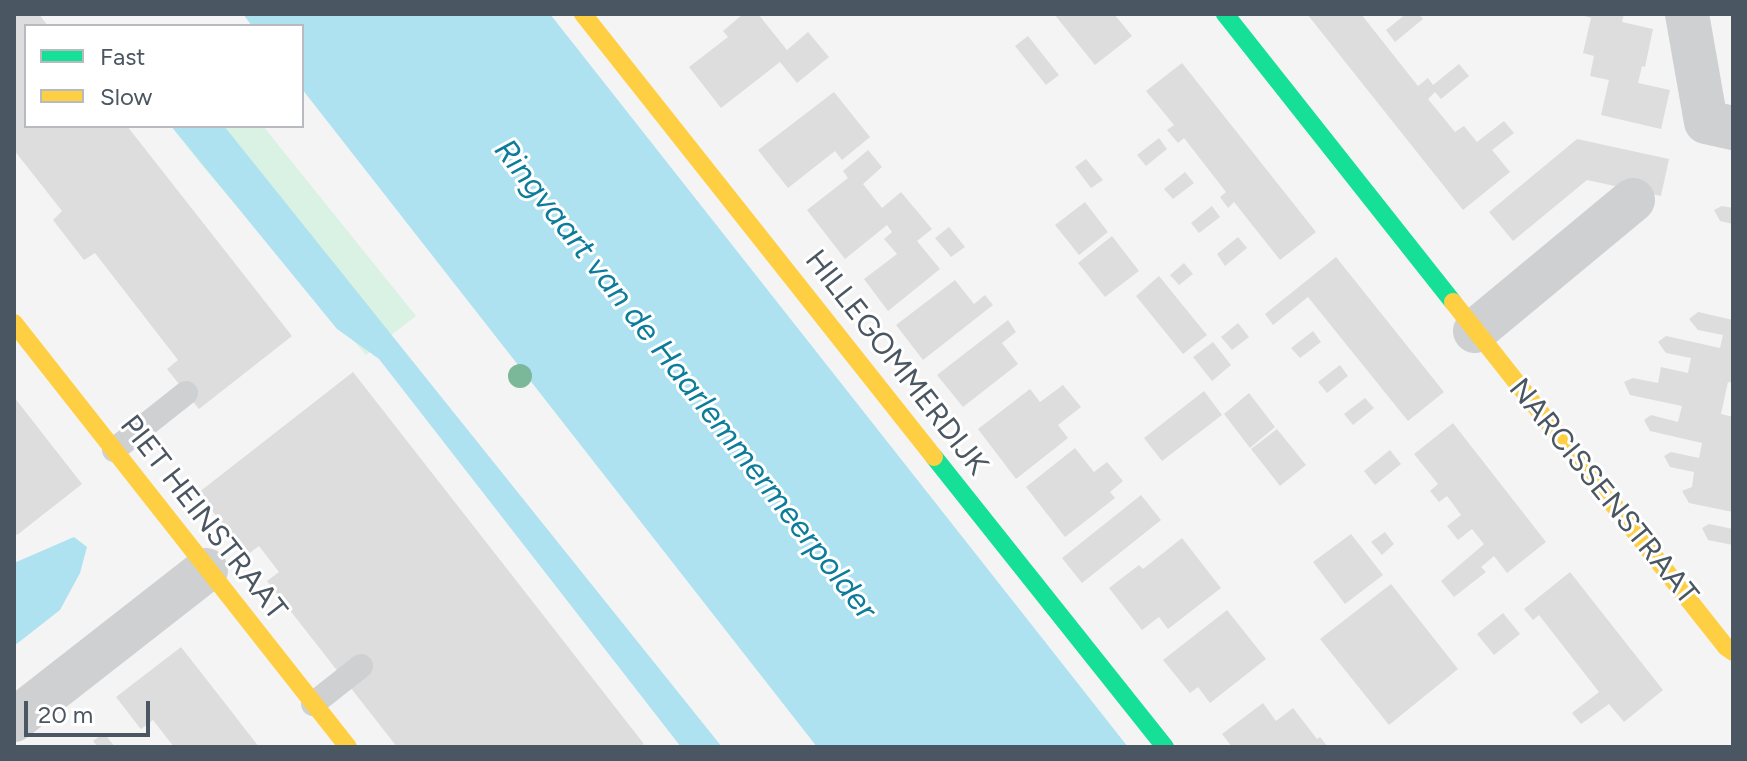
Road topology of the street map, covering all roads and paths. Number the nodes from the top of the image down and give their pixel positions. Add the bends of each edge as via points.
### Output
1 (583, 14) edge
2 (1225, 14) edge
3 (1687, 14) edge
4 (1733, 128) edge
5 (1633, 200) dead end
6 (14, 323) edge
7 (1475, 331) junction
8 (186, 393) dead end
9 (114, 450) junction
10 (206, 570) junction
11 (1733, 652) edge
12 (361, 666) dead end
13 (313, 704) junction
14 (14, 720) edge
15 (348, 747) edge
16 (1165, 747) edge

1 - 16 street, HILLEGOMMERDIJK
2 - 7 street, NARCISSENSTRAAT
3 - 4 street via 1706,122
5 - 7 street
6 - 9 street, PIET HEINSTRAAT
7 - 11 street, NARCISSENSTRAAT
8 - 9 lane
9 - 10 street, PIET HEINSTRAAT
10 - 13 street, PIET HEINSTRAAT
10 - 14 street
12 - 13 lane
13 - 15 street, PIET HEINSTRAAT

